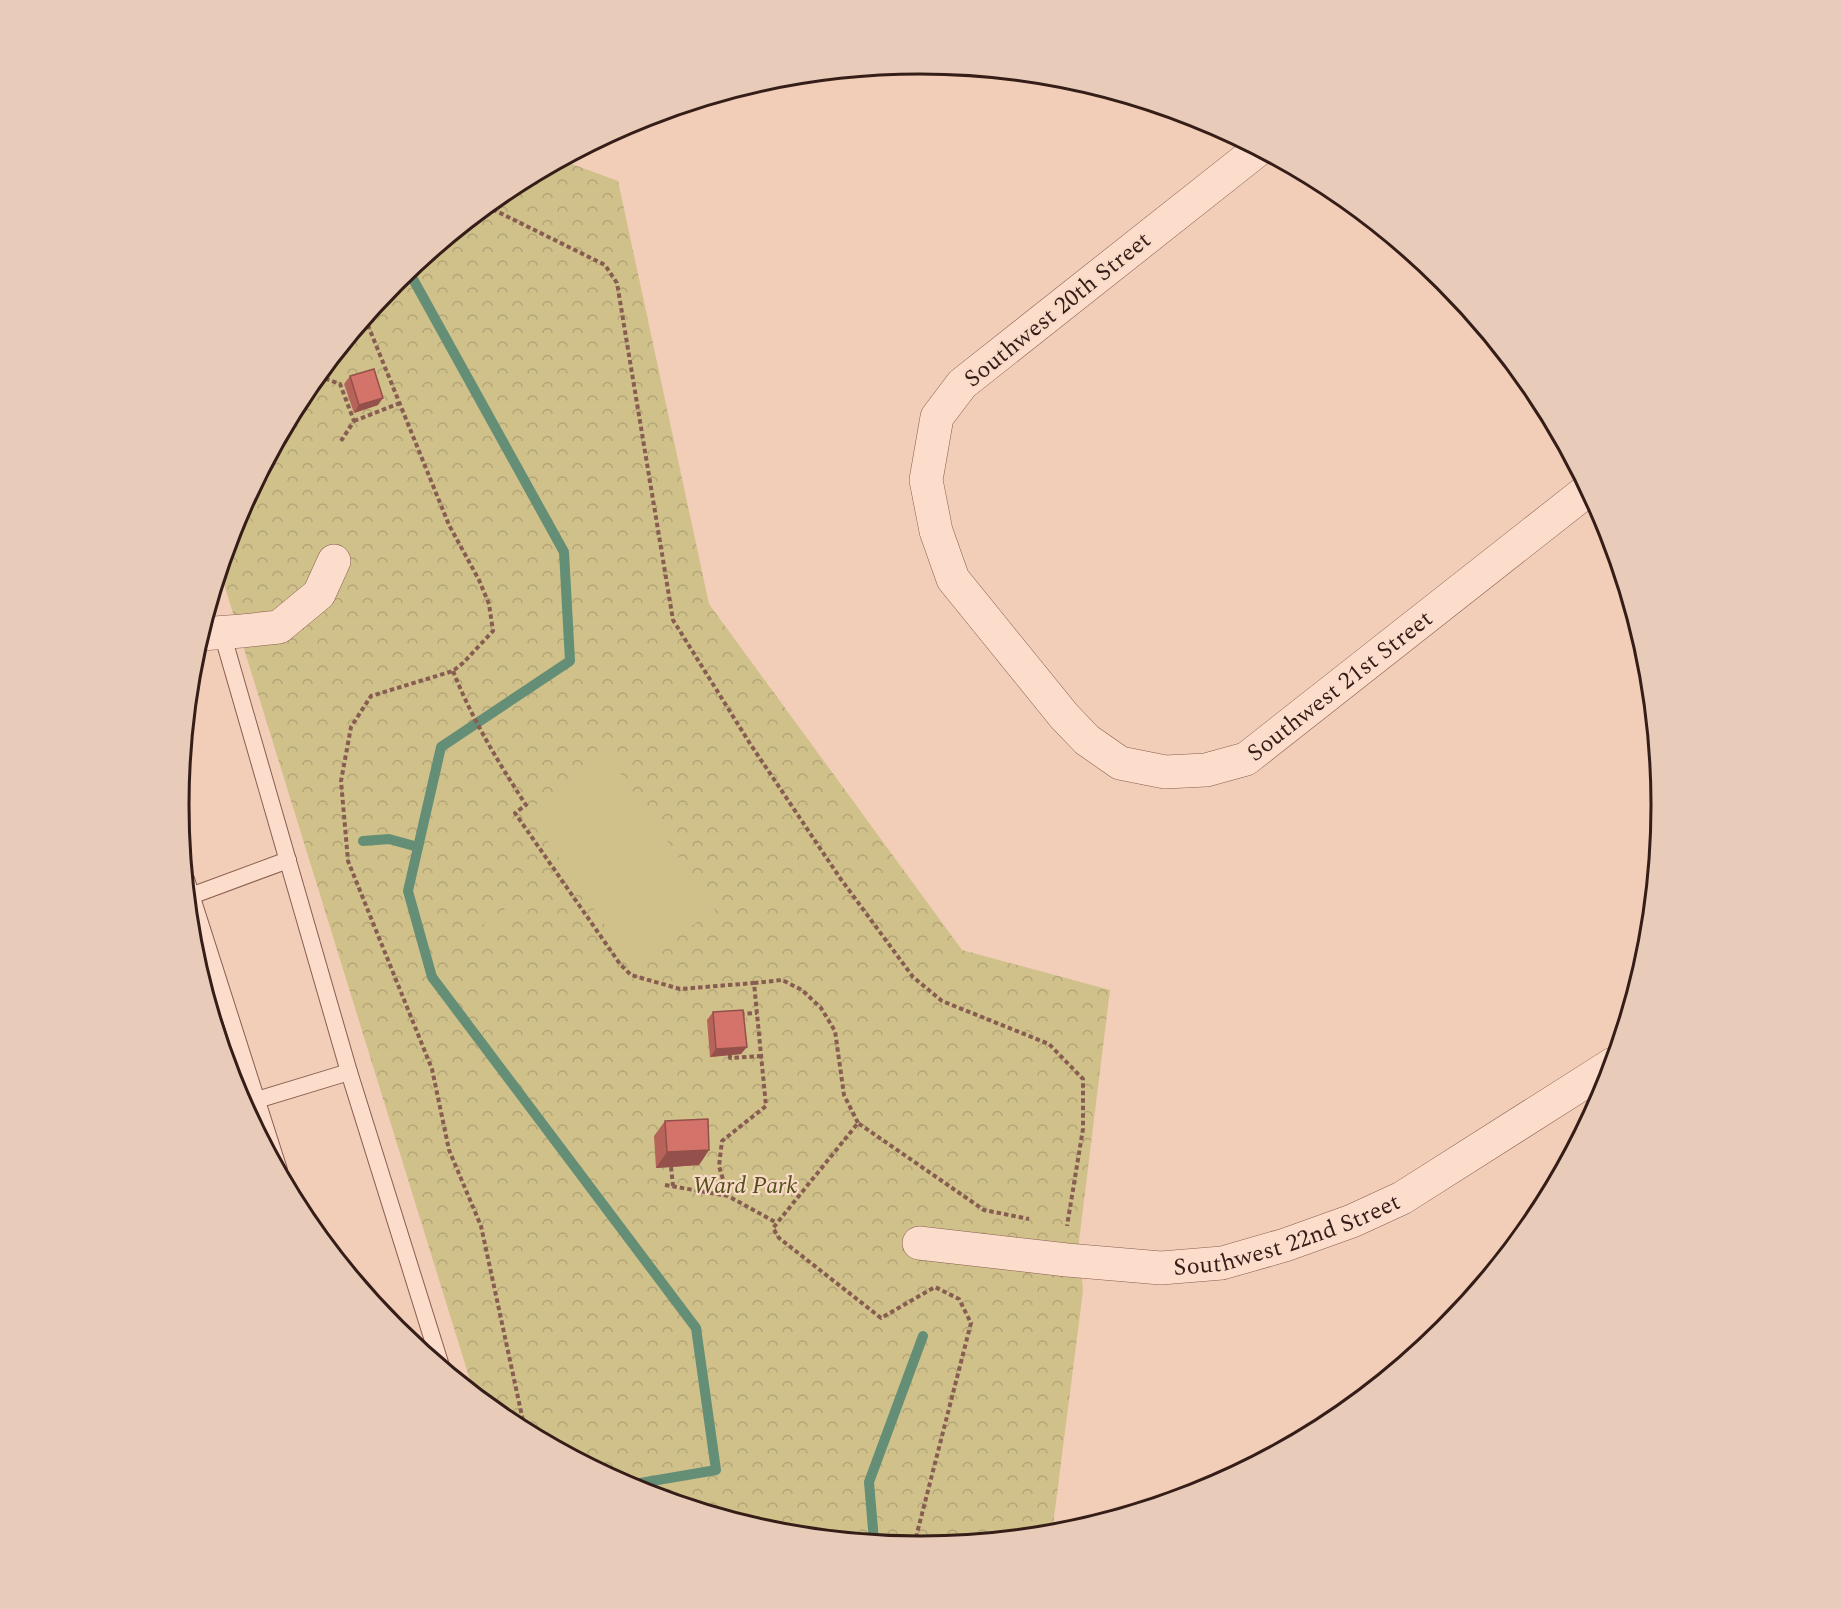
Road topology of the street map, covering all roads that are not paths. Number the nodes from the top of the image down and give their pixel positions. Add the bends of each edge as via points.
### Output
1 (1253, 154) edge
2 (1582, 494) edge
3 (334, 561) dead end
4 (953, 579) joint
5 (212, 633) edge
6 (288, 860) junction
7 (195, 894) edge
8 (203, 938) edge
9 (349, 1072) junction
10 (1601, 1072) edge
11 (247, 1088) edge
12 (253, 1101) edge
13 (919, 1243) dead end
14 (437, 1352) edge

1 - 4 street, Southwest 20th Street via 962,384 936,417 926,480 936,531
2 - 4 street, Southwest 21st Street via 1246,759 1206,770 1165,772 1120,763 1087,740 1036,685
3 - 5 street via 319,594 279,627
5 - 6 lane
6 - 7 lane
6 - 9 lane
8 - 11 lane
9 - 12 lane
9 - 14 lane
10 - 13 street, Southwest 22nd Street via 1402,1198 1341,1226 1222,1263 1161,1269

